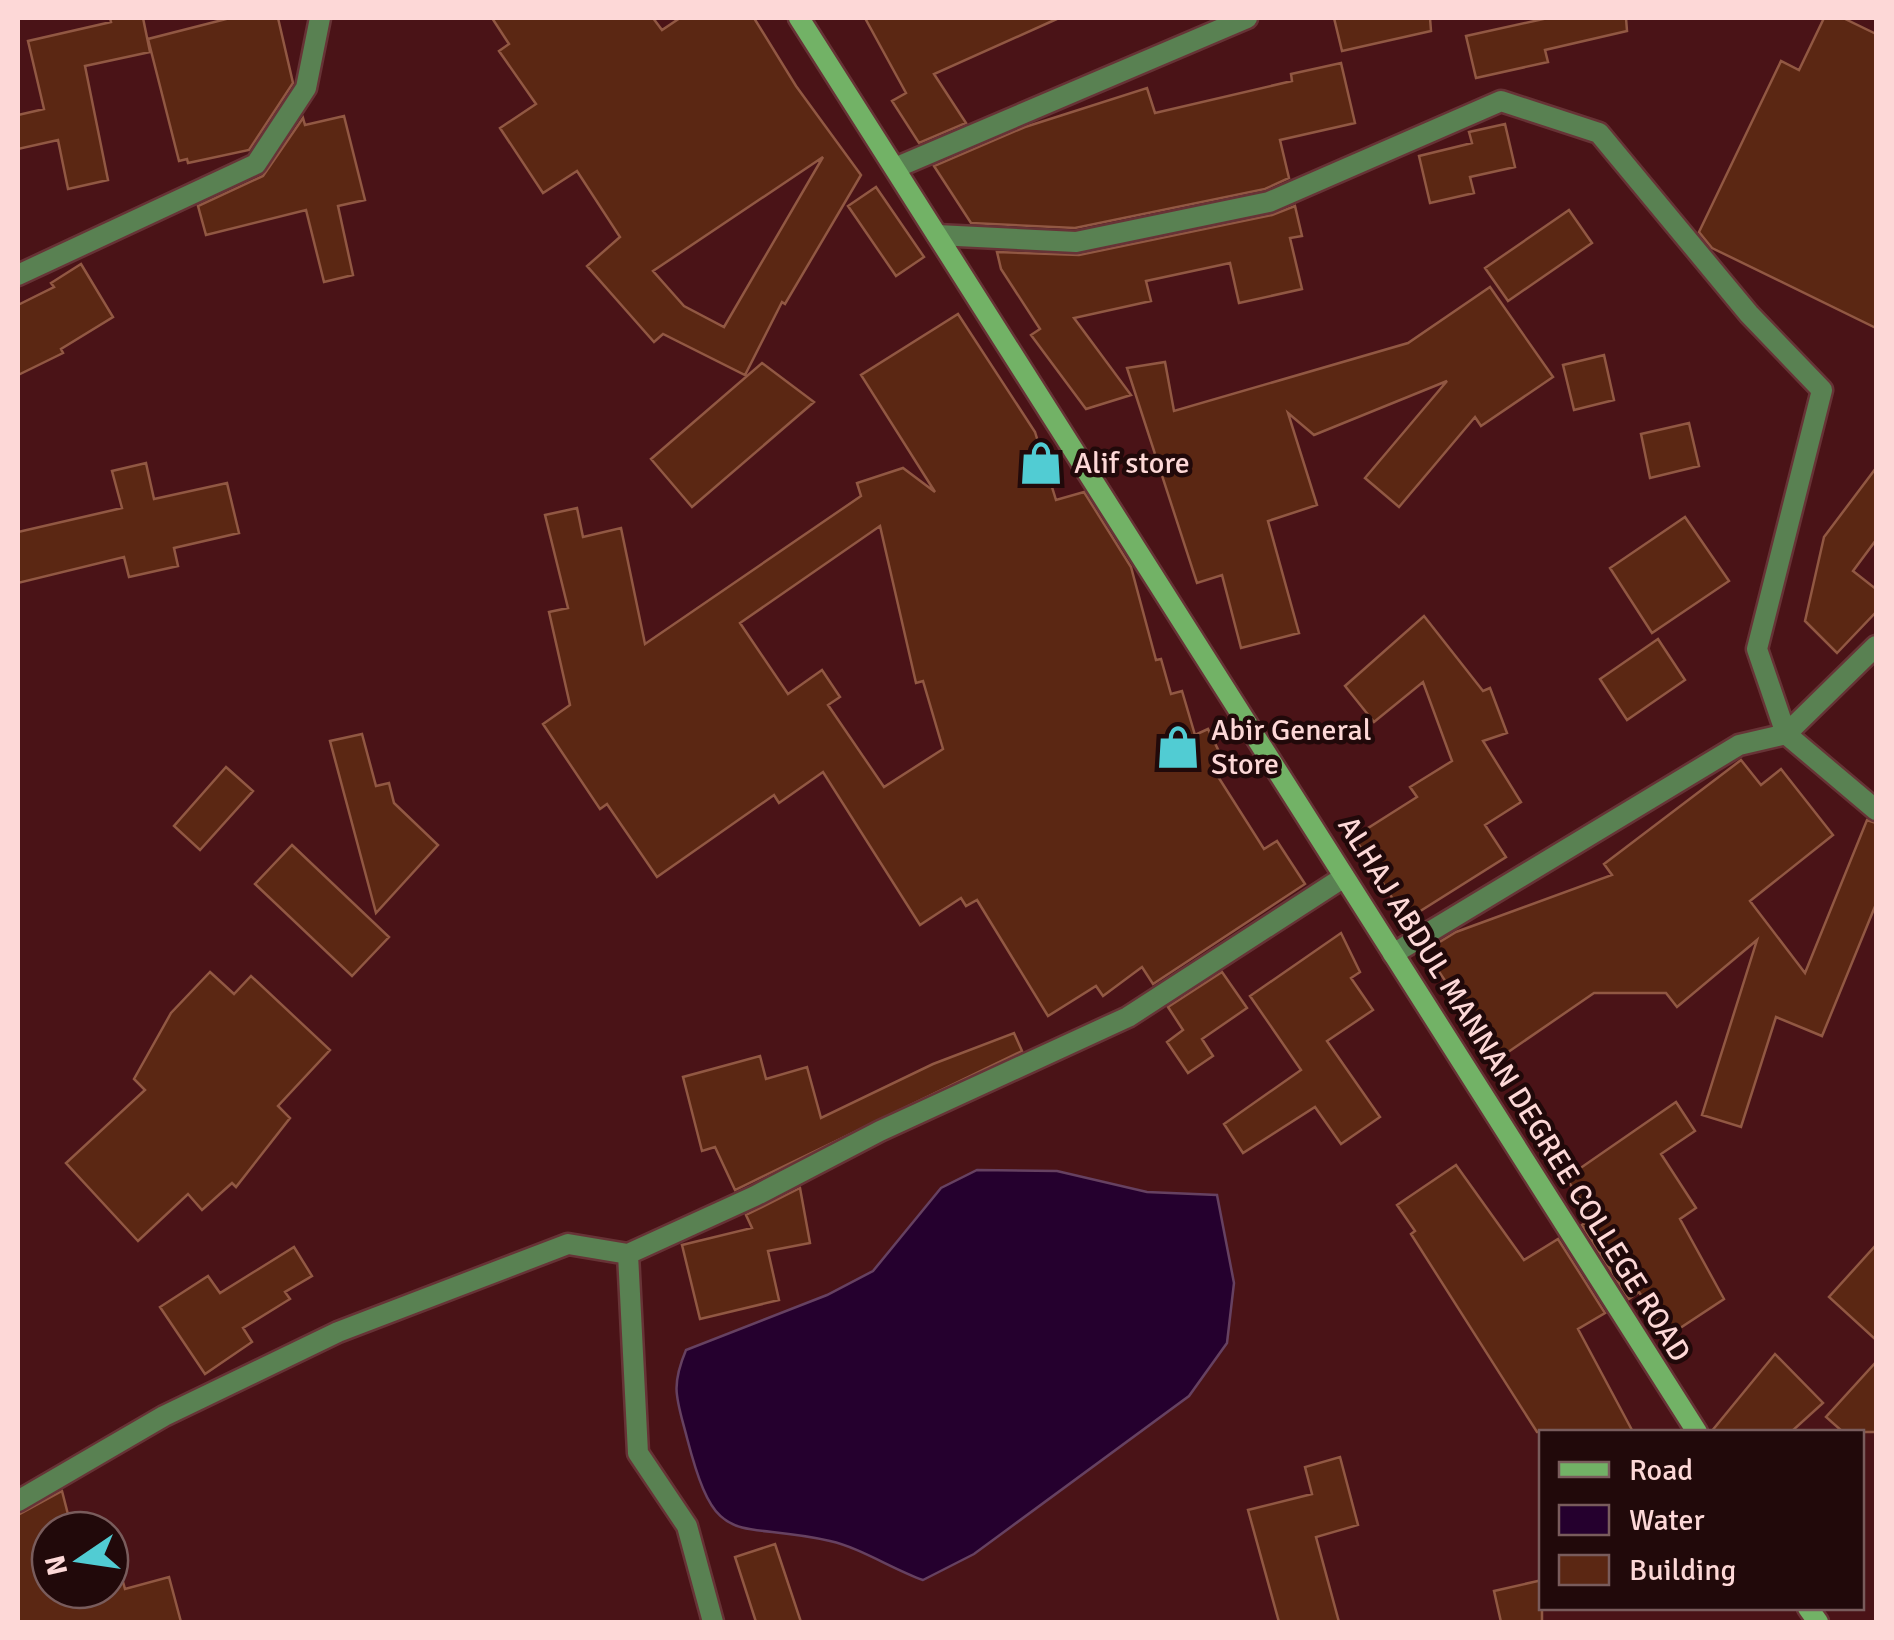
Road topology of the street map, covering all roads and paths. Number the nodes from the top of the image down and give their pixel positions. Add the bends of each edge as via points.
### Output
1 (320, 18) edge
2 (799, 18) edge
3 (1247, 18) edge
4 (894, 168) junction
5 (937, 235) junction
6 (18, 275) edge
7 (1876, 646) edge
8 (1786, 734) junction
9 (1876, 810) edge
10 (1344, 877) junction
11 (1393, 954) junction
12 (628, 1254) junction
13 (1696, 1430) edge
14 (18, 1501) edge
15 (713, 1622) edge

1 - 6 street via 306,88 256,164
2 - 4 street, ALHAJ ABDUL MANNAN DEGREE COLLEGE ROAD
3 - 4 street
4 - 5 street, ALHAJ ABDUL MANNAN DEGREE COLLEGE ROAD
5 - 8 street via 1076,242 1269,202 1501,101 1599,133 1748,314 1822,390 1756,649
5 - 10 street, ALHAJ ABDUL MANNAN DEGREE COLLEGE ROAD
7 - 8 street
8 - 9 street
8 - 11 street via 1739,744
10 - 11 street, ALHAJ ABDUL MANNAN DEGREE COLLEGE ROAD
10 - 12 street via 1128,1016
11 - 13 street, ALHAJ ABDUL MANNAN DEGREE COLLEGE ROAD
12 - 14 street via 568,1244 338,1332 164,1416
12 - 15 street via 638,1453 687,1526

